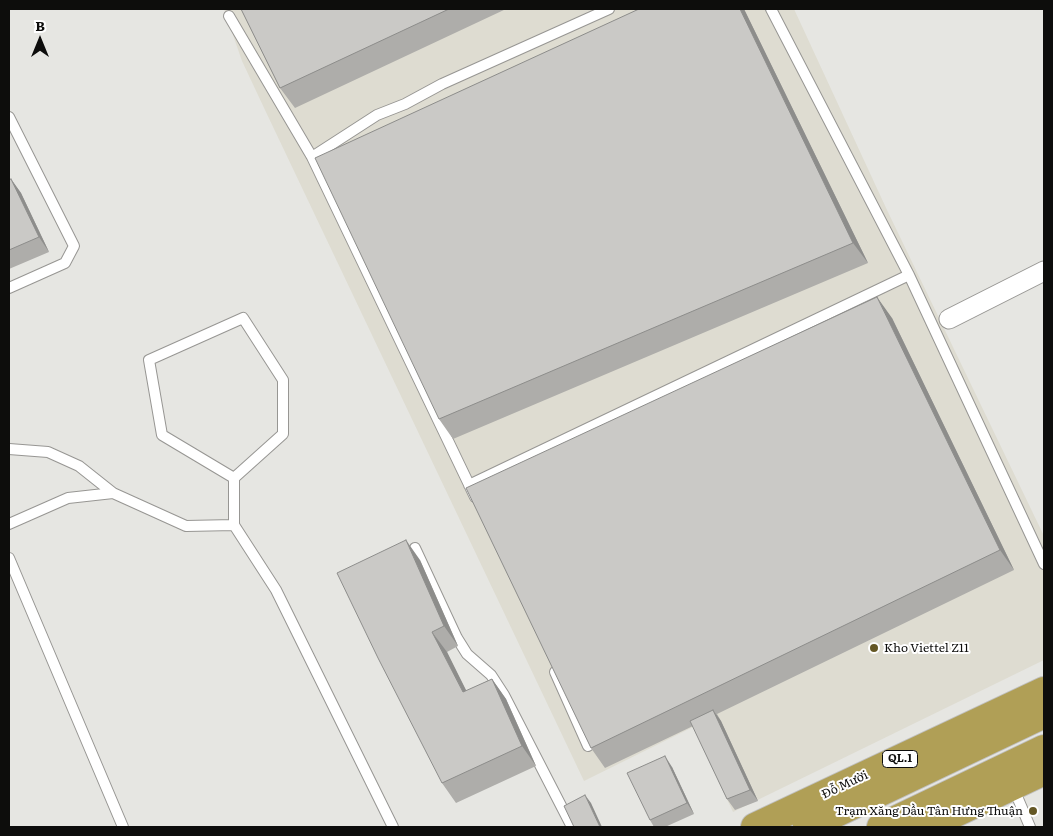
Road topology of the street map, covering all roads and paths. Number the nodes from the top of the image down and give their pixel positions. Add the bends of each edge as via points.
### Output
1 (609, 9) edge
2 (771, 9) edge
3 (228, 16) dead end
4 (9, 117) edge
5 (312, 157) junction
6 (1044, 271) edge
7 (909, 275) junction
8 (9, 288) edge
9 (950, 318) dead end
10 (9, 449) edge
11 (234, 478) junction
12 (469, 485) junction
13 (113, 493) junction
14 (480, 508) edge
15 (9, 524) edge
16 (234, 525) junction
17 (414, 548) dead end
18 (9, 558) edge
19 (1044, 564) edge
20 (548, 658) edge
21 (1044, 691) edge
22 (1044, 714) edge
23 (588, 746) edge
24 (1044, 749) edge
25 (1044, 771) edge
26 (1013, 786) junction
27 (122, 827) edge
28 (393, 827) edge
29 (572, 827) edge
30 (755, 827) edge
31 (807, 827) edge
32 (881, 827) edge
33 (926, 827) edge
34 (1030, 827) edge

1 - 5 lane via 377,114
2 - 7 lane
3 - 5 lane
4 - 8 lane via 74,246 65,263
5 - 12 lane
6 - 9 street
7 - 12 lane
7 - 19 lane
10 - 13 lane via 48,452 79,466
11 - 11 lane via 282,434 282,380 243,318 149,360 162,435
11 - 16 lane
12 - 14 lane
13 - 15 lane via 68,498
13 - 16 lane via 186,526
16 - 28 lane via 276,590
17 - 29 lane via 457,638 467,654 491,675 504,695
18 - 27 lane
20 - 23 lane
21 - 30 highway, Đỗ Mười / QL.1
22 - 31 highway, Đỗ Mười / QL.1
24 - 32 highway
25 - 26 highway
26 - 33 highway
26 - 34 lane

